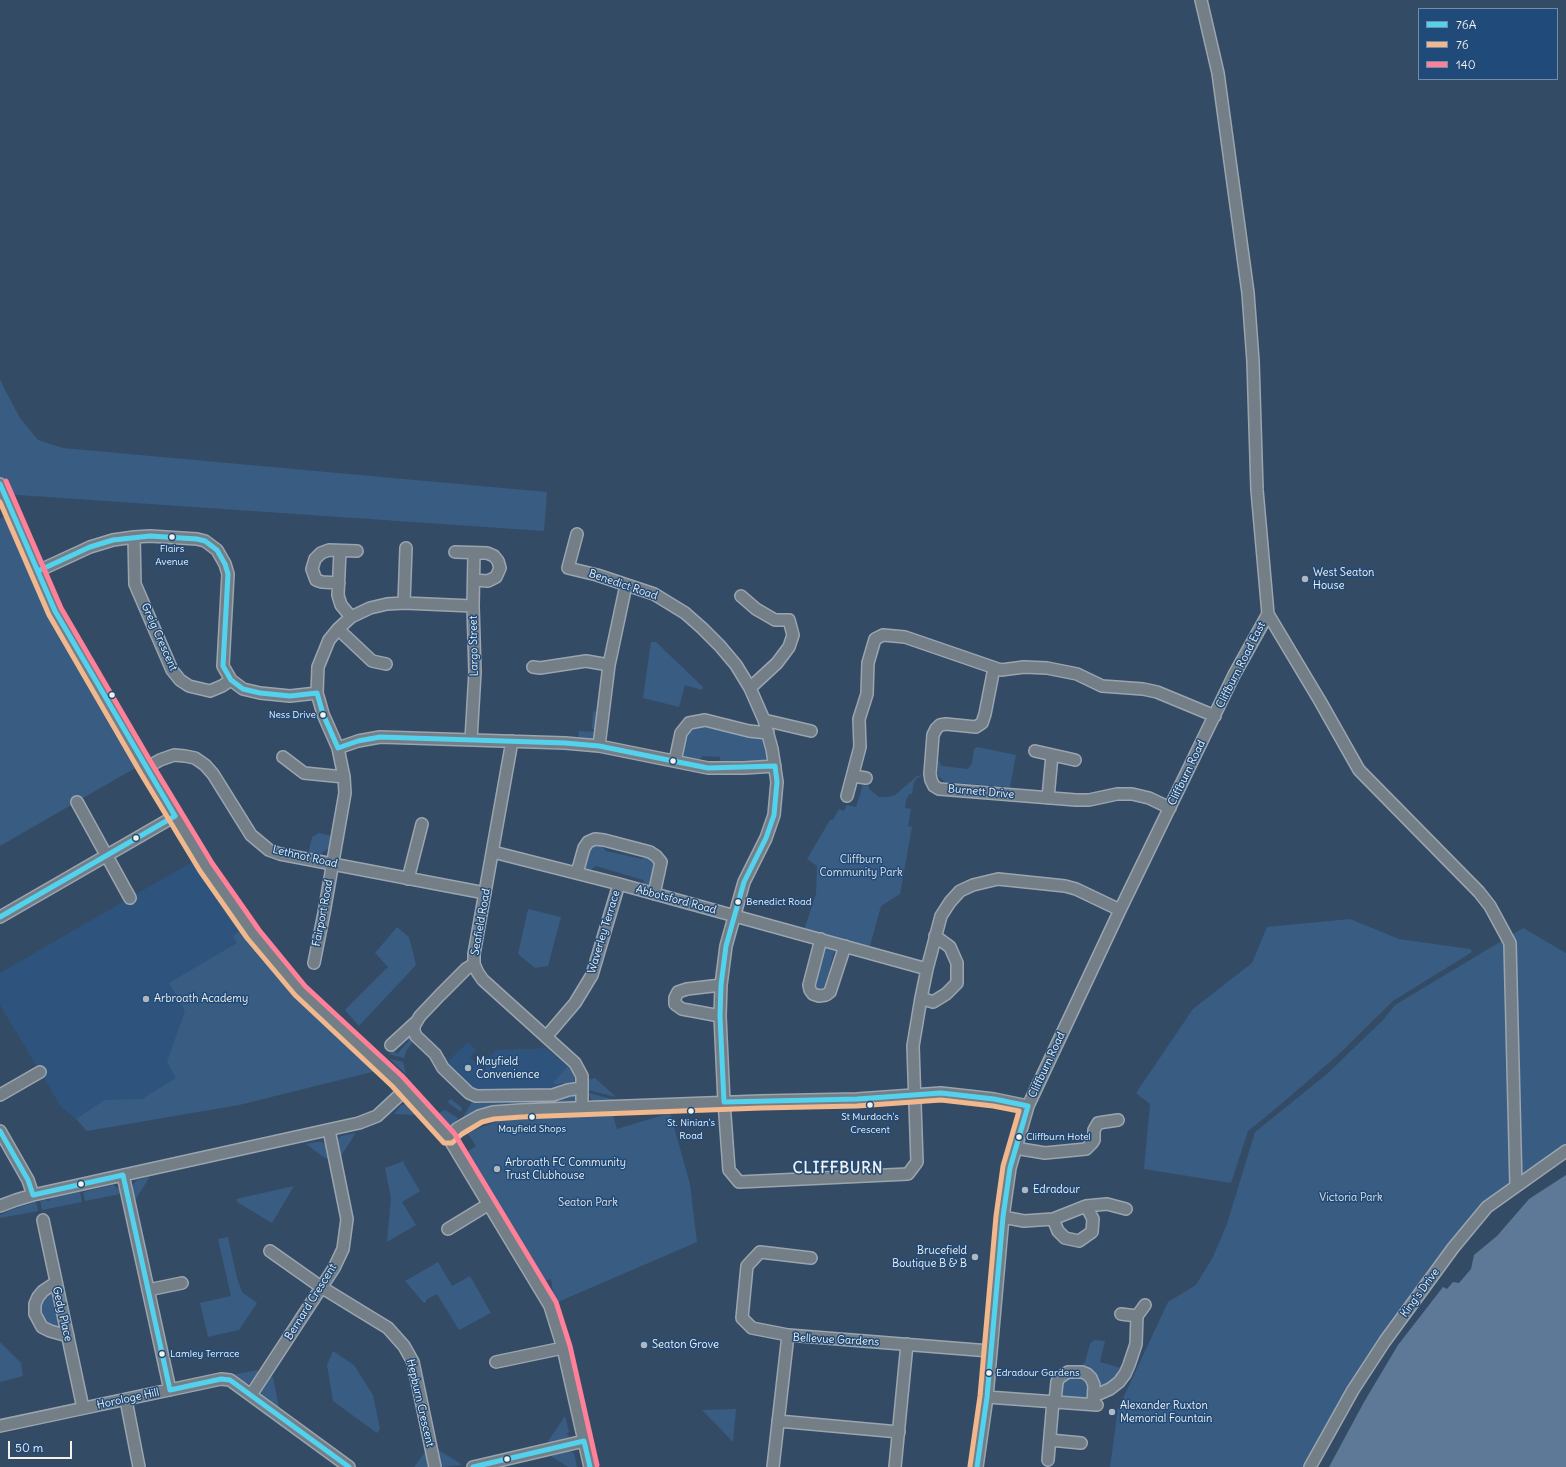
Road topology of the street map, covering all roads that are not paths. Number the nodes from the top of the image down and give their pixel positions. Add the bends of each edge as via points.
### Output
1 (1201, 0) edge
2 (0, 484) edge
3 (577, 534) dead end
4 (134, 537) junction
5 (406, 548) dead end
6 (340, 551) junction
7 (357, 551) dead end
8 (455, 552) dead end
9 (474, 553) junction
10 (38, 571) junction
11 (474, 580) junction
12 (339, 583) junction
13 (626, 585) junction
14 (741, 596) dead end
15 (404, 603) junction
16 (473, 606) junction
17 (1268, 614) junction
18 (351, 617) junction
19 (338, 629) junction
20 (386, 664) dead end
21 (609, 664) junction
22 (533, 667) dead end
23 (994, 668) junction
24 (231, 680) junction
25 (750, 688) junction
26 (317, 693) junction
27 (1215, 716) junction
28 (764, 720) junction
29 (811, 731) dead end
30 (768, 733) junction
31 (472, 740) junction
32 (512, 741) junction
33 (599, 746) junction
34 (338, 748) junction
35 (1035, 751) dead end
36 (1052, 755) junction
37 (283, 757) dead end
38 (1075, 760) dead end
39 (675, 762) junction
40 (775, 766) junction
41 (146, 768) junction
42 (853, 776) junction
43 (344, 777) junction
44 (866, 778) dead end
45 (847, 796) dead end
46 (1048, 798) junction
47 (76, 802) dead end
48 (1170, 808) junction
49 (175, 816) junction
50 (422, 824) dead end
51 (493, 852) junction
52 (107, 856) junction
53 (333, 864) junction
54 (577, 873) junction
55 (408, 879) junction
56 (619, 884) junction
57 (485, 893) junction
58 (654, 894) junction
59 (130, 898) dead end
60 (1120, 910) junction
61 (734, 916) junction
62 (0, 917) edge
63 (935, 936) junction
64 (821, 939) junction
65 (845, 946) junction
66 (314, 963) dead end
67 (474, 964) junction
68 (927, 969) junction
69 (722, 985) junction
70 (921, 998) junction
71 (720, 1016) junction
72 (416, 1022) junction
73 (546, 1037) junction
74 (391, 1045) dead end
75 (40, 1072) dead end
76 (582, 1088) junction
77 (406, 1090) junction
78 (0, 1095) edge
79 (915, 1095) junction
80 (724, 1102) junction
81 (1028, 1106) junction
82 (582, 1107) junction
83 (1118, 1120) dead end
84 (329, 1130) junction
85 (0, 1131) edge
86 (448, 1137) junction
87 (1015, 1148) junction
88 (1566, 1151) edge
89 (123, 1175) junction
90 (1516, 1186) junction
91 (33, 1195) junction
92 (489, 1204) junction
93 (0, 1206) edge
94 (1086, 1206) junction
95 (1126, 1209) dead end
96 (1003, 1218) junction
97 (43, 1220) dead end
98 (1053, 1220) junction
99 (448, 1229) dead end
100 (270, 1251) dead end
101 (811, 1258) dead end
102 (55, 1283) junction
103 (182, 1283) dead end
104 (321, 1287) junction
105 (148, 1290) junction
106 (1145, 1305) dead end
107 (1122, 1314) dead end
108 (1137, 1316) junction
109 (788, 1335) junction
110 (68, 1336) junction
111 (907, 1344) junction
112 (563, 1348) junction
113 (990, 1351) junction
114 (496, 1362) dead end
115 (170, 1390) junction
116 (251, 1395) junction
117 (987, 1397) junction
118 (126, 1400) junction
119 (1054, 1401) junction
120 (1095, 1402) junction
121 (83, 1408) junction
122 (778, 1421) junction
123 (0, 1426) edge
124 (899, 1432) junction
125 (1050, 1440) junction
126 (584, 1441) junction
127 (1081, 1443) dead end
128 (1048, 1460) dead end
129 (139, 1467) edge
130 (349, 1467) edge
131 (435, 1467) edge
132 (473, 1467) edge
133 (590, 1467) edge
134 (773, 1467) edge
135 (895, 1467) edge
136 (977, 1467) edge
137 (1310, 1467) edge

1 - 17 street via 1218,73 1248,293 1257,490
2 - 10 street
3 - 13 street, Benedict Road via 568,568
4 - 10 street via 90,547
4 - 24 street, Greig Crescent via 136,584 172,670 189,686 210,691
4 - 24 street via 197,539 205,541 221,556 228,574 223,666
5 - 15 street
6 - 7 street
6 - 12 street
6 - 12 street via 329,550 321,553 314,559 312,569 316,580
8 - 9 street
9 - 11 street, Largo Street
9 - 11 street via 494,556 500,568 496,577 488,581
10 - 41 street via 55,611
11 - 16 street, Largo Street
12 - 18 street via 338,595 341,605
13 - 21 street
13 - 25 street, Benedict Road via 654,594 685,613 720,646
14 - 25 street via 775,620 789,620 793,635 777,663
15 - 16 street
15 - 18 street via 370,608
16 - 31 street, Largo Street via 475,672
17 - 27 street, Cliffburn Road East via 1234,675
17 - 90 street via 1359,770 1479,892 1490,906 1510,943
18 - 19 street
19 - 20 street via 372,660
19 - 26 street via 329,640 318,667
21 - 22 street via 586,661
21 - 33 street
23 - 27 street via 1047,668 1069,672 1102,686 1157,692
23 - 42 street via 905,637 883,635 875,638 868,663 867,694 859,719 860,747
23 - 46 street, Burnett Drive via 982,723 976,727 946,724 936,729 933,735 931,780 939,789
24 - 26 street via 243,689 260,693 290,696
25 - 28 street, Benedict Road
26 - 34 street
27 - 48 street, Cliffburn Road
28 - 29 street
28 - 30 street, Benedict Road
30 - 39 street via 704,720 689,723 681,733
30 - 40 street, Benedict Road
31 - 32 street
31 - 34 street via 380,737
32 - 33 street
32 - 51 street, Seafield Road
33 - 39 street
34 - 43 street
35 - 36 street
36 - 38 street
36 - 46 street
37 - 43 street via 304,773
39 - 40 street via 708,768
40 - 61 street, Benedict Road via 777,782 774,815 766,838 744,882
41 - 49 street
41 - 53 street, Lethnot Road via 174,755 195,758 213,774 245,826 259,843 280,854
42 - 44 street
42 - 45 street
43 - 53 street via 345,792
46 - 48 street, Burnett Drive via 1089,800 1117,794 1132,794 1149,798
47 - 52 street
48 - 60 street, Cliffburn Road
49 - 52 street
49 - 77 street via 206,867 253,934 300,991
50 - 55 street
51 - 54 street, Abbotsford Road
51 - 57 street, Seafield Road
52 - 59 street
52 - 62 street
53 - 55 street, Lethnot Road
53 - 66 street, Fairport Road
54 - 56 street, Abbotsford Road
54 - 58 street via 584,848 588,842 595,839 650,852 660,862
55 - 57 street, Lethnot Road
56 - 58 street, Abbotsford Road
56 - 73 street, Waverley Terrace via 592,975 575,1003
57 - 67 street, Seafield Road
58 - 61 street, Abbotsford Road
60 - 63 street via 1065,886 998,879 960,891 941,916
60 - 81 street, Cliffburn Road
61 - 64 street, Abbotsford Road
61 - 69 street, Benedict Road via 726,946
63 - 68 street
63 - 70 street via 950,947 958,963 957,983 933,1002
64 - 65 street, Abbotsford Road
64 - 65 street via 809,985 813,994 819,996 830,992
65 - 68 street, Abbotsford Road
67 - 72 street via 466,968
67 - 73 street, Seafield Road via 483,980
68 - 70 street
69 - 71 street, Benedict Road
69 - 71 street via 687,989 678,992 675,998 675,1004 682,1009
70 - 79 street via 913,1046
71 - 80 street, Benedict Road
72 - 74 street
72 - 76 street via 416,1036 435,1054 443,1068 469,1093 476,1096 553,1095
73 - 76 street, Seafield Road via 575,1063 582,1076
75 - 78 street
76 - 82 street, Seafield Road
77 - 84 street via 377,1116
77 - 86 street
79 - 80 street
79 - 80 street, Benedict Road via 918,1162 908,1174 739,1182 729,1170
79 - 81 street via 941,1093
80 - 82 street
81 - 87 street, Cliffburn Road
82 - 86 street via 493,1112 479,1116
83 - 87 street via 1098,1123 1094,1130 1094,1140 1086,1149 1045,1153
84 - 89 street
84 - 104 street, Bernard Crescent via 347,1219 343,1248
85 - 91 street via 28,1180
86 - 92 street
87 - 96 street, Cliffburn Road
88 - 90 street, King's Drive
89 - 91 street
89 - 105 street
90 - 137 street, King's Drive via 1487,1207 1452,1248 1353,1390
91 - 93 street
92 - 99 street
92 - 112 street via 550,1306
94 - 95 street via 1107,1204
94 - 98 street
94 - 98 street via 1093,1219 1092,1232 1079,1241 1064,1238
96 - 98 street via 1024,1221
96 - 113 street, Cliffburn Road
97 - 102 street, Gedy Place
100 - 104 street, Hepburn Crescent
101 - 109 street via 760,1252 747,1266 742,1318 752,1328
102 - 110 street, Gedy Place
102 - 110 street via 38,1297 35,1314 42,1327
103 - 105 street
104 - 116 street, Bernard Crescent
104 - 131 street, Hepburn Crescent via 388,1328 404,1346 413,1362
105 - 115 street
106 - 108 street
107 - 108 street
108 - 120 street via 1136,1344 1125,1374
109 - 111 street, Bellevue Gardens
109 - 122 street, Bellevue Gardens
110 - 121 street, Gedy Place
111 - 113 street, Bellevue Gardens
111 - 124 street
112 - 114 street
112 - 126 street
113 - 117 street, Cliffburn Road
115 - 116 street, Horologe Hill via 221,1379 230,1380
115 - 118 street, Horologe Hill
116 - 130 street, Horologe Hill
117 - 119 street
117 - 136 street, Cliffburn Road
118 - 121 street, Horologe Hill
118 - 129 street
119 - 120 street
119 - 120 street via 1059,1378 1068,1372 1082,1372 1091,1378
119 - 125 street
121 - 123 street, Horologe Hill
122 - 124 street
122 - 134 street, Bellevue Gardens
124 - 135 street
125 - 127 street
125 - 128 street
126 - 132 street
126 - 133 street

